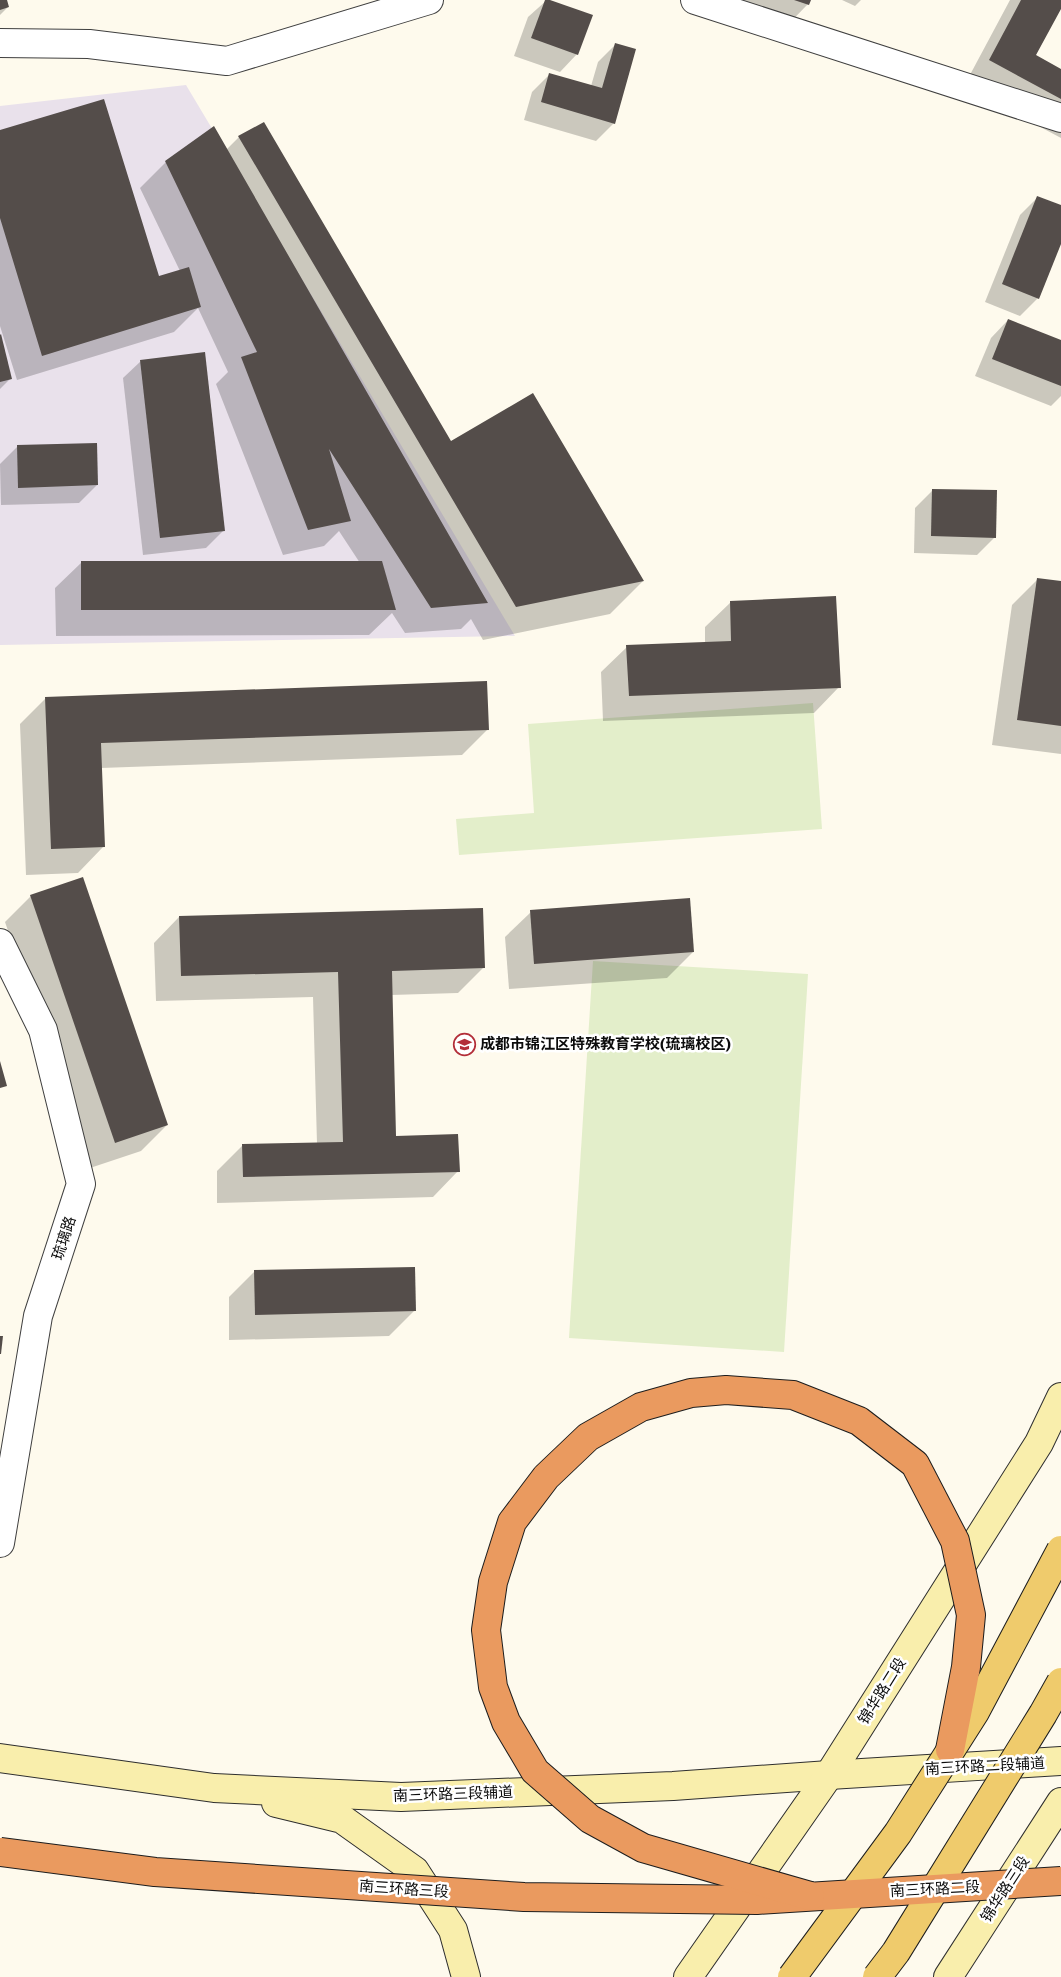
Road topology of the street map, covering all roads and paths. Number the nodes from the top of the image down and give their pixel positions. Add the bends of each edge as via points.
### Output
1 (429, 0) edge
2 (695, 0) edge
3 (0, 43) edge
4 (1061, 118) edge
5 (0, 943) edge
6 (1061, 1397) edge
7 (0, 1543) edge
8 (1061, 1550) edge
9 (1061, 1682) edge
10 (950, 1750) junction
11 (0, 1758) edge
12 (1061, 1761) edge
13 (909, 1770) joint
14 (829, 1775) junction
15 (214, 1788) junction
16 (1061, 1802) edge
17 (0, 1852) edge
18 (1061, 1881) edge
19 (810, 1896) junction
20 (466, 1977) edge
21 (688, 1977) edge
22 (792, 1977) edge
23 (877, 1977) edge
24 (948, 1977) edge

1 - 3 street via 227,61 89,44
2 - 4 street
5 - 7 street, 琉璃路 via 43,1030 82,1184 38,1316
6 - 14 main road, 锦华路二段 via 1039,1443
8 - 10 main road, bridge via 975,1712
9 - 23 main road, bridge via 896,1952
10 - 19 highway, bridge via 966,1667 971,1615 955,1541 916,1464 860,1420 793,1395 726,1390 691,1393 641,1407 588,1437 546,1477 512,1522 493,1582 486,1630 493,1687 506,1722 535,1771 590,1818 643,1848
10 - 22 main road, bridge via 898,1833
11 - 15 main road, 南三环路三段辅道
12 - 13 main road, 南三环路二段辅道
13 - 14 main road, 南三环路三段辅道
14 - 15 main road, 南三环路三段辅道 via 672,1786 401,1797
14 - 21 main road, 锦华路二段
15 - 20 main road via 342,1819 415,1871 453,1930
16 - 24 main road, 锦华路三段
17 - 19 highway, 南三环路三段, bridge via 155,1872 524,1897 757,1900
18 - 19 highway, 南三环路二段, bridge

